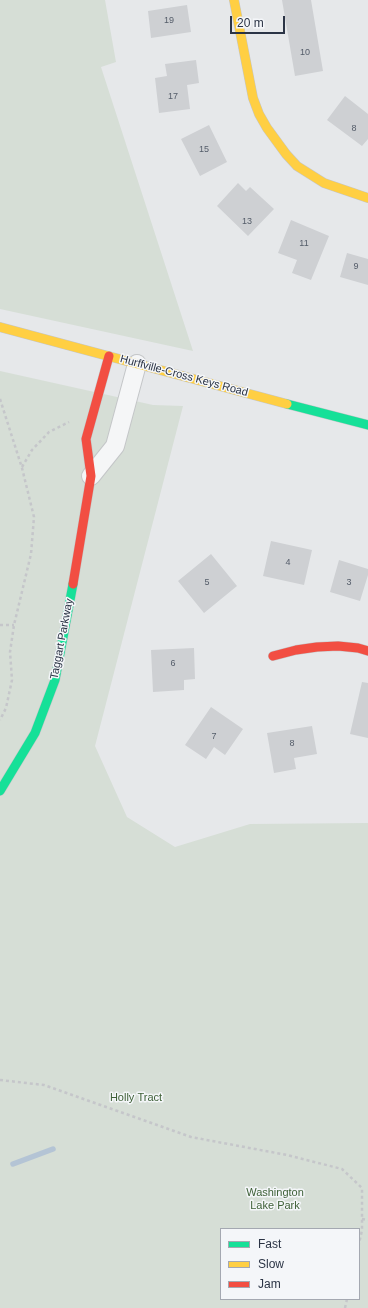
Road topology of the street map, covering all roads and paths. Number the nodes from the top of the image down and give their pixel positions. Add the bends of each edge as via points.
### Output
1 (234, 0) edge
2 (368, 198) edge
3 (0, 327) edge
4 (109, 356) junction
5 (137, 364) junction
6 (0, 399) edge
7 (73, 418) dead end
8 (368, 425) edge
9 (22, 468) junction
10 (91, 476) junction
11 (0, 625) edge
12 (14, 625) junction
13 (368, 651) edge
14 (273, 656) dead end
15 (0, 720) edge
16 (0, 791) edge
17 (0, 1080) edge
18 (362, 1219) junction
19 (368, 1220) edge
20 (360, 1239) edge

1 - 2 street via 253,98 267,128 297,166 324,183
3 - 4 street, Hurffville-Cross Keys Road
4 - 5 street, Hurffville-Cross Keys Road
4 - 10 street, Taggart Parkway via 86,439
5 - 8 street, Hurffville-Cross Keys Road
5 - 10 street, Taggart Parkway via 115,446
6 - 9 path
7 - 9 path via 67,424 49,432 32,450
9 - 12 path via 34,517 31,554
10 - 16 street, Taggart Parkway via 55,680 35,733
11 - 12 path
12 - 15 path via 10,652 12,680 6,708
13 - 14 street via 338,646 317,647
17 - 18 path via 44,1085 191,1137 287,1155 342,1169 362,1188
18 - 19 path
18 - 20 path

